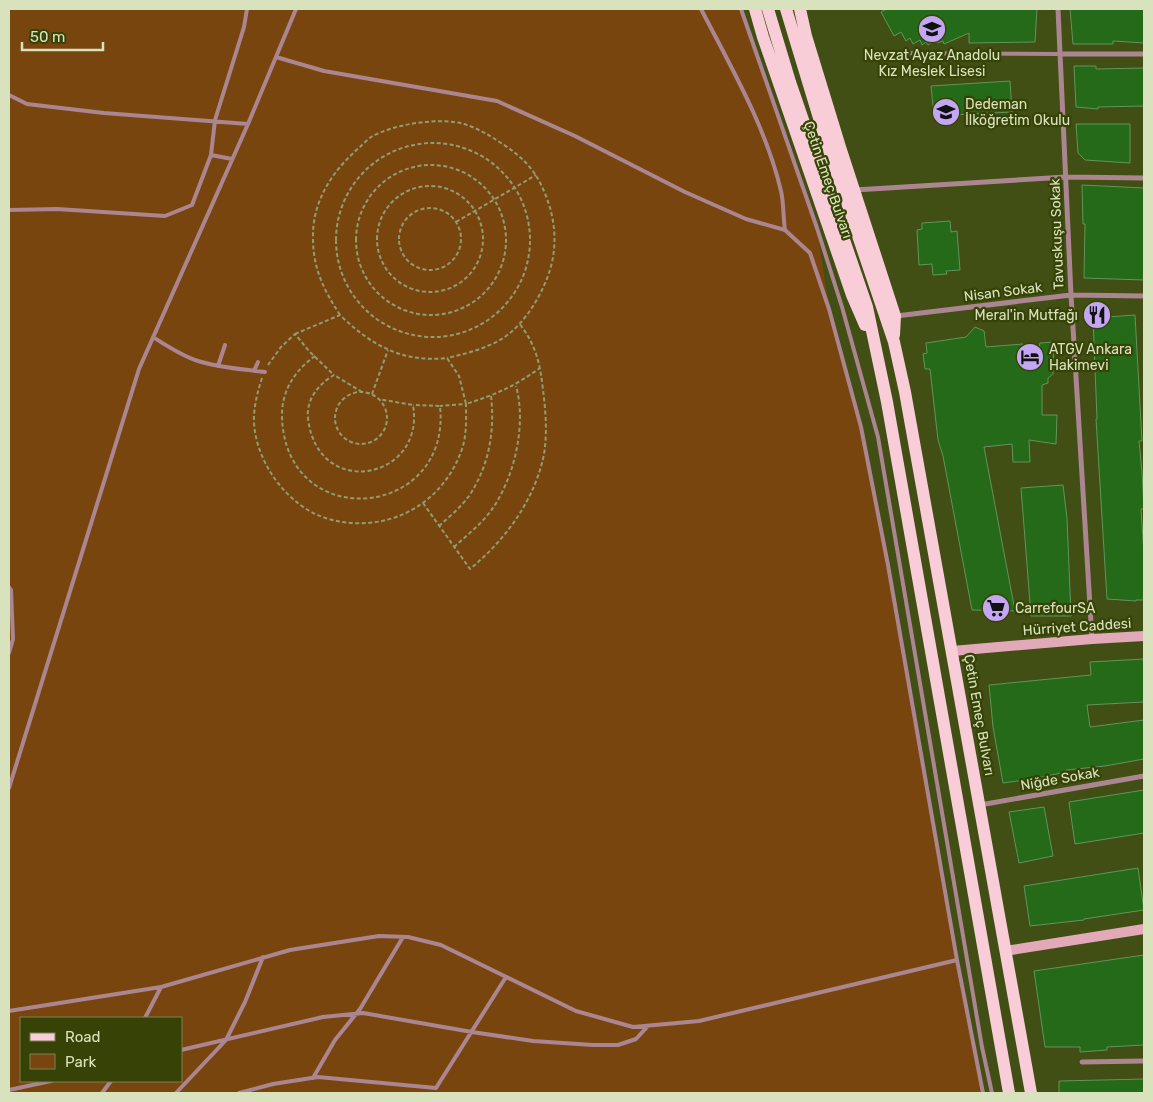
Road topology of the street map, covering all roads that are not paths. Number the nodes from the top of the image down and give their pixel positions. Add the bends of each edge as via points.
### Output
1 (247, 9) edge
2 (296, 9) edge
3 (701, 9) edge
4 (741, 9) edge
5 (755, 9) edge
6 (768, 9) edge
7 (786, 9) edge
8 (800, 9) edge
9 (1058, 9) edge
10 (880, 53) dead end
11 (1060, 54) junction
12 (1144, 54) edge
13 (276, 57) junction
14 (9, 95) edge
15 (215, 120) junction
16 (248, 124) junction
17 (211, 155) junction
18 (232, 159) junction
19 (1066, 177) junction
20 (1144, 178) edge
21 (855, 190) junction
22 (9, 210) edge
23 (785, 230) junction
24 (1071, 295) junction
25 (1144, 296) edge
26 (895, 316) junction
27 (153, 337) junction
28 (894, 342) junction
29 (225, 345) dead end
30 (879, 360) junction
31 (258, 362) dead end
32 (218, 366) junction
33 (254, 371) junction
34 (264, 372) road end
35 (9, 587) edge
36 (1144, 636) edge
37 (1092, 638) junction
38 (952, 651) junction
39 (9, 653) edge
40 (1144, 776) edge
41 (9, 788) edge
42 (979, 805) junction
43 (1144, 929) edge
44 (403, 937) junction
45 (1005, 951) junction
46 (985, 953) junction
47 (263, 957) junction
48 (957, 960) junction
49 (506, 977) junction
50 (161, 986) junction
51 (9, 1011) edge
52 (355, 1014) junction
53 (146, 1017) edge
54 (648, 1026) junction
55 (472, 1032) junction
56 (226, 1040) junction
57 (182, 1050) edge
58 (1144, 1061) edge
59 (1082, 1062) dead end
60 (313, 1078) junction
61 (46, 1082) edge
62 (109, 1082) edge
63 (9, 1090) edge
64 (102, 1093) edge
65 (176, 1093) edge
66 (239, 1093) edge
67 (983, 1093) edge
68 (992, 1093) edge
69 (1010, 1093) edge
70 (1031, 1093) edge

1 - 15 lane
2 - 13 lane
3 - 23 lane via 762,133 781,192
4 - 68 lane via 817,228 878,437
5 - 30 main road, Çetin Emeç Bulvarı via 852,295
6 - 30 main road, Çetin Emeç Bulvarı via 867,307
7 - 28 main road, Çetin Emeç Bulvarı via 826,141
8 - 21 main road, Çetin Emeç Bulvarı
9 - 11 street, Tavuskuşu Sokak
10 - 11 lane
11 - 12 street
11 - 19 street, Tavuskuşu Sokak
13 - 16 lane
13 - 23 lane via 324,71 497,101 685,192 737,215
14 - 15 lane via 27,104 104,114
15 - 16 lane
15 - 17 lane
16 - 18 lane
17 - 18 lane
17 - 22 lane via 192,205 165,216 57,209
18 - 27 lane
19 - 20 street
19 - 21 street
19 - 24 street, Tavuskuşu Sokak
21 - 26 main road, Çetin Emeç Bulvarı
23 - 48 lane via 810,253 861,427
24 - 25 street, Nisan Sokak
24 - 26 street, Nisan Sokak
24 - 37 street, Tavuskuşu Sokak
26 - 28 main road, Çetin Emeç Bulvarı
27 - 32 lane via 197,361
27 - 41 lane via 138,369
28 - 38 main road, Çetin Emeç Bulvarı via 906,392
29 - 32 lane
30 - 46 main road, Çetin Emeç Bulvarı
31 - 33 lane
32 - 33 lane
33 - 34 lane
35 - 39 lane via 13,639
36 - 37 street, Hürriyet Caddesi
37 - 38 street, Hürriyet Caddesi
38 - 42 main road, Çetin Emeç Bulvarı
40 - 42 street, Niğde Sokak
42 - 45 main road, Çetin Emeç Bulvarı
43 - 45 street
44 - 47 lane via 379,936
44 - 49 lane via 441,945
44 - 52 lane
45 - 46 main road
45 - 70 main road, Çetin Emeç Bulvarı
46 - 69 main road, Çetin Emeç Bulvarı
47 - 50 lane
47 - 56 lane
48 - 54 lane via 698,1021
48 - 67 lane
49 - 54 lane via 576,1011 633,1027
49 - 55 lane
50 - 51 lane
50 - 53 lane
52 - 55 lane via 363,1012
52 - 56 lane via 323,1017
52 - 60 lane
54 - 55 lane via 636,1039 618,1045 533,1042
55 - 60 lane via 436,1088
56 - 57 lane
56 - 65 lane
58 - 59 street
60 - 66 lane
61 - 63 lane
62 - 64 lane

